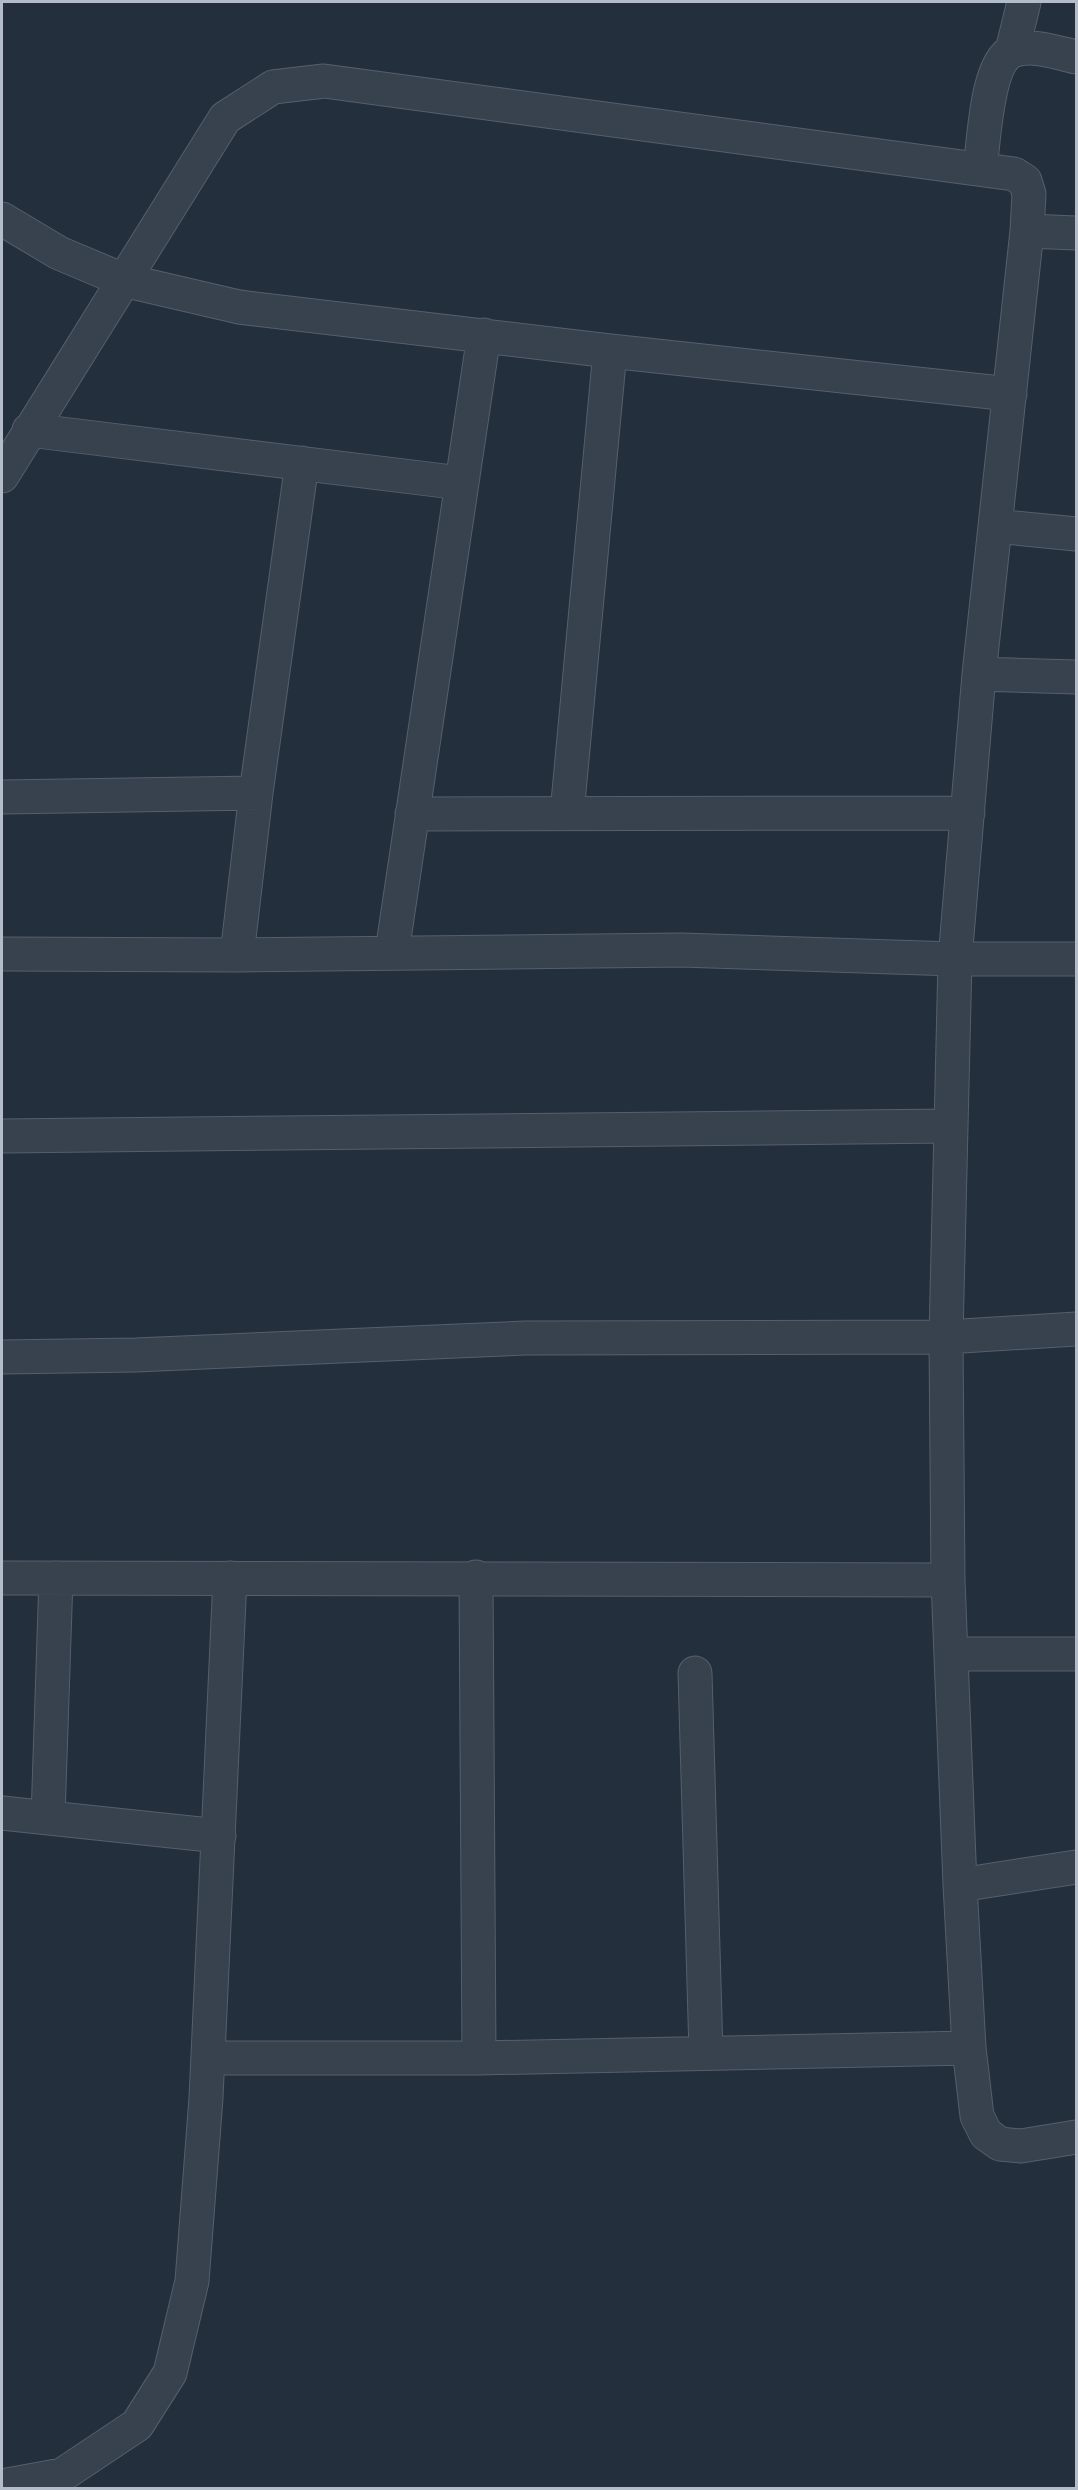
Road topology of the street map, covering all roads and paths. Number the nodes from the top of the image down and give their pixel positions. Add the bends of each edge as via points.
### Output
1 (1024, 2) edge
2 (1012, 51) junction
3 (1077, 57) edge
4 (980, 169) junction
5 (2, 219) edge
6 (1027, 231) junction
7 (1077, 233) edge
8 (123, 280) junction
9 (484, 335) junction
10 (610, 351) junction
11 (1010, 394) junction
12 (29, 430) junction
13 (302, 463) junction
14 (2, 476) edge
15 (460, 483) junction
16 (995, 526) junction
17 (1077, 534) edge
18 (979, 674) junction
19 (1077, 677) edge
20 (256, 793) junction
21 (2, 798) edge
22 (567, 813) junction
23 (968, 813) junction
24 (412, 814) junction
25 (392, 952) junction
26 (2, 954) edge
27 (237, 955) junction
28 (954, 959) junction
29 (1077, 959) edge
30 (950, 1126) junction
31 (2, 1136) edge
32 (1077, 1329) edge
33 (946, 1336) junction
34 (2, 1357) edge
35 (476, 1577) junction
36 (2, 1578) edge
37 (56, 1578) junction
38 (230, 1578) junction
39 (948, 1580) junction
40 (951, 1654) junction
41 (1077, 1654) edge
42 (695, 1672) dead end
43 (2, 1813) edge
44 (48, 1818) junction
45 (219, 1836) junction
46 (1077, 1867) edge
47 (960, 1885) junction
48 (969, 2048) junction
49 (706, 2053) junction
50 (208, 2058) junction
51 (479, 2058) junction
52 (1077, 2137) edge
53 (2, 2486) edge

1 - 2 street
2 - 3 street via 1032,48
2 - 4 street via 998,63 991,83
4 - 6 street via 1014,174 1025,181 1029,194
4 - 8 street via 324,81 273,87 225,118
5 - 8 street via 59,253
6 - 7 street
6 - 11 street
8 - 9 street via 239,307
8 - 12 street
9 - 10 street
9 - 15 street
10 - 11 street
10 - 22 street
11 - 16 street
12 - 13 street
12 - 14 street
13 - 15 street
13 - 20 street
15 - 24 street
16 - 17 street
16 - 18 street
18 - 19 street
18 - 23 street
20 - 21 street
20 - 27 street
22 - 23 street
22 - 24 street
23 - 28 street
24 - 25 street
25 - 27 street
25 - 28 street via 681,950
26 - 27 street
28 - 29 street
28 - 30 street
30 - 31 street
30 - 33 street
32 - 33 street
33 - 34 street via 525,1338
33 - 39 street
35 - 38 street
35 - 39 street
35 - 51 street
36 - 37 street
37 - 38 street
37 - 44 street
38 - 45 street
39 - 40 street
40 - 41 street
40 - 47 street
42 - 49 street
43 - 44 street
44 - 45 street
45 - 50 street
46 - 47 street
47 - 48 street
48 - 49 street
48 - 52 street via 977,2116 986,2134 1000,2144 1021,2146
49 - 51 street
50 - 51 street
50 - 53 street via 192,2282 170,2373 137,2425 62,2475

